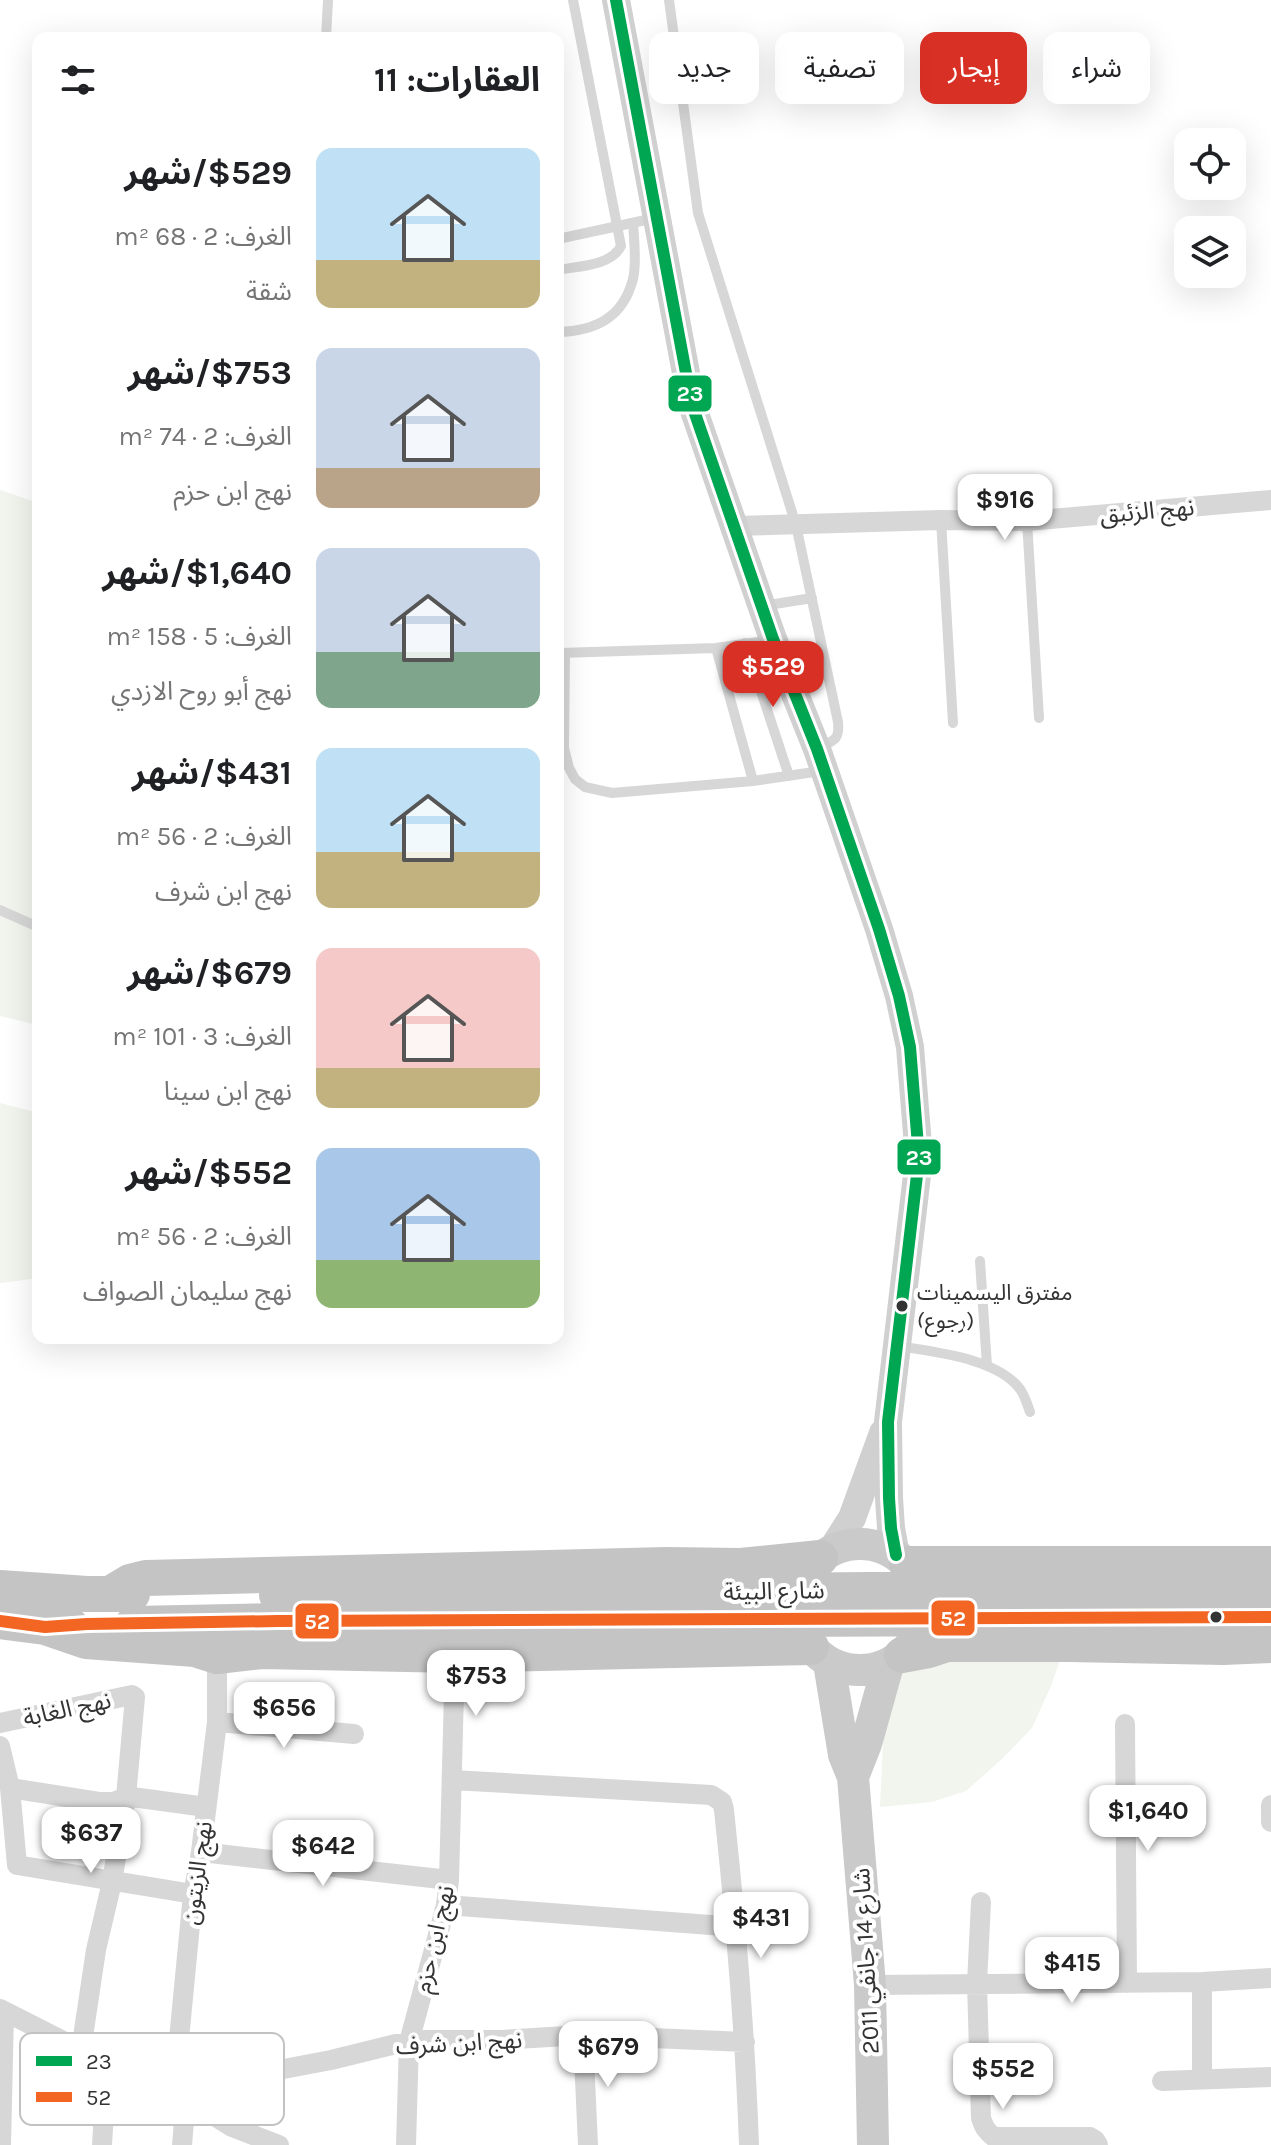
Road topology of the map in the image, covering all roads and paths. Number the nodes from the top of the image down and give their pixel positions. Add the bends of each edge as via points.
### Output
1 (328, 0) edge
2 (573, 0) edge
3 (616, 0) edge
4 (669, 0) edge
5 (326, 32) edge
6 (645, 220) junction
7 (618, 226) junction
8 (564, 238) edge
9 (564, 269) edge
10 (564, 331) edge
11 (1271, 500) edge
12 (941, 520) junction
13 (1027, 521) junction
14 (796, 525) junction
15 (735, 526) junction
16 (812, 598) junction
17 (762, 606) junction
18 (759, 641) junction
19 (716, 648) junction
20 (564, 653) edge
21 (1039, 718) dead end
22 (953, 723) dead end
23 (564, 748) edge
24 (820, 760) junction
25 (789, 776) junction
26 (753, 781) junction
27 (0, 910) edge
28 (32, 924) edge
29 (980, 1261) dead end
30 (896, 1346) junction
31 (987, 1366) junction
32 (1030, 1412) dead end
33 (888, 1422) junction
34 (826, 1554) junction
35 (901, 1560) junction
36 (1271, 1564) edge
37 (0, 1568) edge
38 (0, 1588) edge
39 (1271, 1591) edge
40 (98, 1594) junction
41 (278, 1608) junction
42 (1271, 1617) edge
43 (0, 1621) edge
44 (45, 1627) junction
45 (1271, 1645) edge
46 (455, 1655) junction
47 (820, 1655) junction
48 (217, 1656) junction
49 (895, 1660) junction
50 (217, 1722) junction
51 (0, 1723) edge
52 (1125, 1724) dead end
53 (354, 1734) dead end
54 (0, 1746) edge
55 (853, 1777) junction
56 (453, 1780) junction
57 (10, 1788) junction
58 (126, 1797) junction
59 (1271, 1805) edge
60 (206, 1807) junction
61 (1271, 1822) edge
62 (201, 1852) junction
63 (8, 1865) edge
64 (449, 1880) junction
65 (112, 1882) junction
66 (193, 1894) junction
67 (981, 1902) dead end
68 (446, 1905) junction
69 (737, 1927) junction
70 (1271, 1978) edge
71 (1202, 1982) junction
72 (977, 1983) junction
73 (1127, 1983) junction
74 (870, 1985) junction
75 (2, 2011) edge
76 (47, 2033) edge
77 (84, 2033) edge
78 (183, 2033) edge
79 (583, 2035) junction
80 (409, 2042) junction
81 (745, 2042) junction
82 (284, 2068) edge
83 (1271, 2077) edge
84 (1202, 2079) junction
85 (1162, 2081) dead end
86 (103, 2125) edge
87 (181, 2125) edge
88 (229, 2125) edge
89 (1, 2145) edge
90 (102, 2145) edge
91 (182, 2145) edge
92 (279, 2145) edge
93 (406, 2145) edge
94 (588, 2145) edge
95 (749, 2145) edge
96 (873, 2145) edge
97 (1098, 2145) edge

1 - 5 lane
2 - 7 lane
3 - 6 main road
4 - 14 lane via 698,213
6 - 7 lane
6 - 10 lane via 623,303 598,326
6 - 15 main road via 692,405
7 - 8 lane
7 - 9 lane via 617,254
11 - 13 street, نهج الزئبق
12 - 13 street, نهج الزئبق
12 - 14 street, نهج الزئبق
12 - 22 lane
13 - 21 lane
14 - 15 street, نهج الزئبق
14 - 16 lane
15 - 17 main road
16 - 17 lane
16 - 24 lane via 839,733
17 - 18 main road
18 - 19 lane
18 - 24 main road
18 - 25 lane
19 - 20 lane
19 - 26 lane
23 - 26 lane via 575,779 612,793
24 - 25 lane
24 - 30 main road via 879,929 910,1047 919,1158
25 - 26 lane
27 - 28 lane
29 - 31 lane
30 - 31 lane
30 - 33 main road
31 - 32 lane via 1020,1388
33 - 34 main road via 852,1518
33 - 35 main road via 890,1513
34 - 35 main road via 864,1544
34 - 40 highway via 741,1566 146,1578
34 - 47 main road via 807,1572 797,1610 801,1630
35 - 36 highway
35 - 49 main road via 918,1581 922,1621 915,1640
37 - 40 highway via 41,1571
38 - 40 highway
39 - 41 highway, شارع البيئة, bridge via 854,1590
40 - 41 highway via 220,1597
41 - 42 highway, bridge
41 - 44 highway, شارع البيئة
43 - 44 highway, شارع البيئة
44 - 48 highway via 86,1641 195,1649
45 - 49 highway via 947,1644
46 - 47 highway
46 - 48 highway via 262,1651
46 - 56 street, نهج ابن حزم
47 - 49 main road via 848,1670 869,1670
47 - 55 main road, شارع 14 جانفي 2011
48 - 50 street, نهج الزيتون
49 - 55 main road, شارع 14 جانفي 2011
50 - 53 street
50 - 60 street, نهج الزيتون
51 - 58 street, نهج الغابة via 134,1695
52 - 73 street
54 - 57 street
55 - 74 main road, شارع 14 جانفي 2011
56 - 64 street, نهج ابن حزم
56 - 69 street via 716,1797 724,1810
57 - 58 street via 99,1802
57 - 63 street
58 - 60 street
58 - 65 street
59 - 61 street
60 - 62 street, نهج الزيتون
62 - 64 street
62 - 66 street, نهج الزيتون
63 - 65 street
64 - 68 street, نهج ابن حزم
65 - 66 street
65 - 77 street
66 - 78 street, نهج الزيتون
67 - 72 street
68 - 69 street
68 - 80 street, نهج ابن حزم
69 - 81 street
70 - 71 street
71 - 73 street
71 - 84 street
72 - 73 street
72 - 74 street
72 - 97 street via 981,2118 987,2132 1004,2138 1090,2137
74 - 96 main road, شارع 14 جانفي 2011
75 - 76 street
75 - 89 street
79 - 80 street, نهج ابن شرف
79 - 81 street, نهج ابن شرف
79 - 94 street
80 - 82 street, نهج ابن شرف
80 - 93 street, نهج ابن حزم
81 - 95 street
83 - 84 street
84 - 85 street
86 - 90 street
87 - 91 street, نهج الزيتون
88 - 92 street

